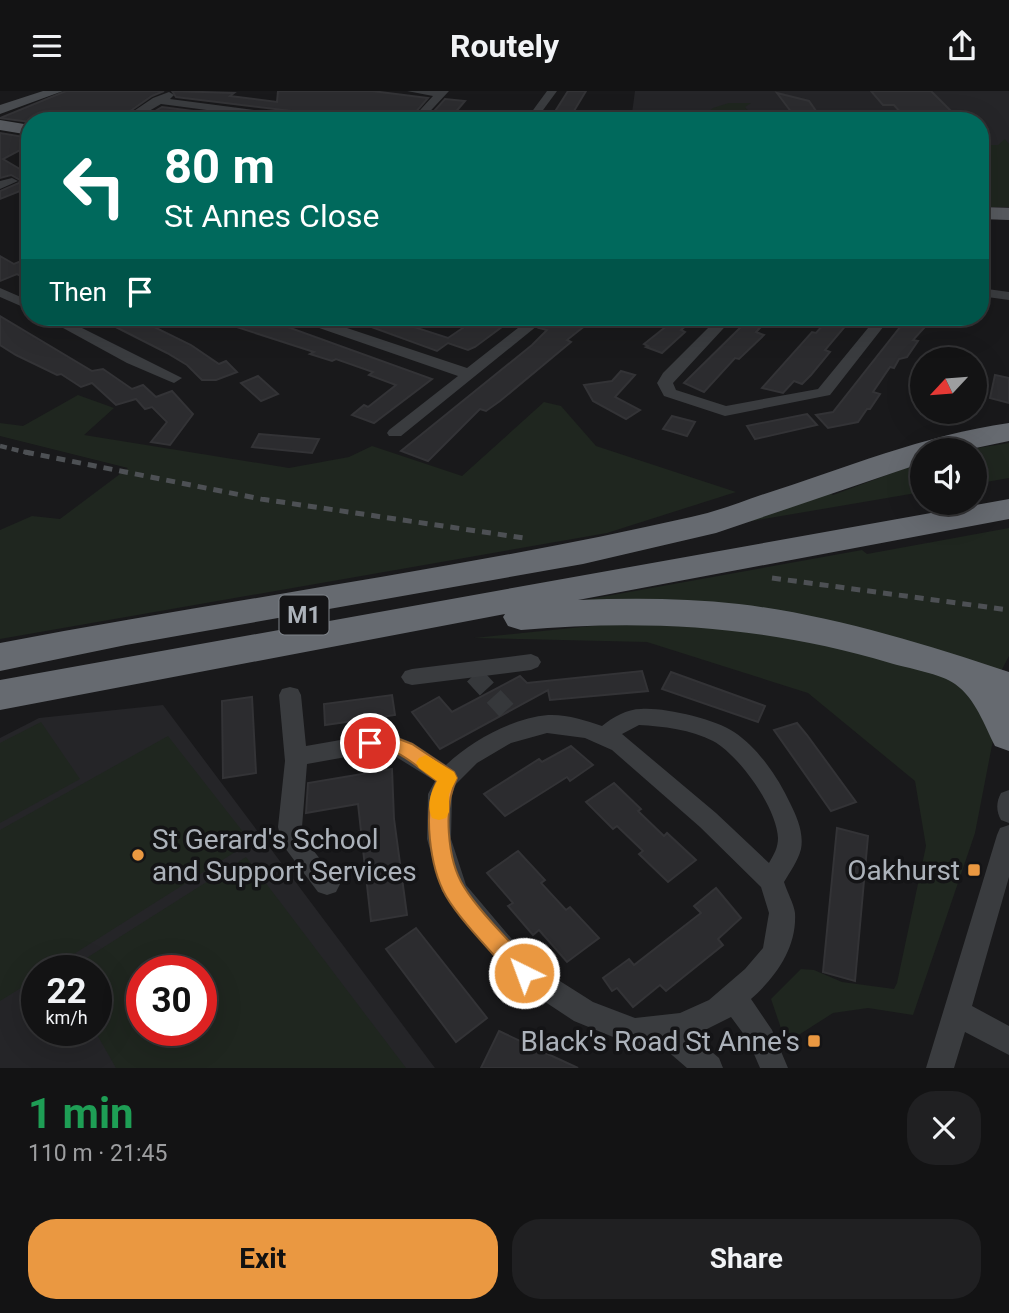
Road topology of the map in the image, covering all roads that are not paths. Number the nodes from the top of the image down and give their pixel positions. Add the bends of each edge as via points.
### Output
1 (56, 91) edge
2 (181, 91) edge
3 (412, 91) edge
4 (552, 91) edge
5 (442, 92) edge
6 (157, 100) junction
7 (0, 110) edge
8 (138, 112) edge
9 (248, 112) edge
10 (423, 112) edge
11 (537, 112) edge
12 (0, 125) edge
13 (21, 128) edge
14 (989, 213) edge
15 (1009, 214) edge
16 (989, 293) edge
17 (1, 294) edge
18 (1009, 296) edge
19 (21, 302) edge
20 (67, 326) edge
21 (327, 326) edge
22 (529, 326) edge
23 (717, 326) edge
24 (877, 326) edge
25 (468, 374) junction
26 (174, 377) dead end
27 (1009, 432) edge
28 (395, 433) dead end
29 (975, 438) edge
30 (910, 457) edge
31 (1009, 488) edge
32 (987, 492) edge
33 (910, 505) edge
34 (1009, 509) edge
35 (302, 640) junction
36 (0, 657) edge
37 (531, 662) dead end
38 (0, 669) edge
39 (968, 673) junction
40 (412, 677) dead end
41 (1009, 687) edge
42 (0, 695) edge
43 (290, 695) dead end
44 (606, 735) junction
45 (1009, 735) edge
46 (295, 757) junction
47 (448, 778) junction
48 (1009, 800) edge
49 (1009, 813) edge
50 (1009, 835) edge
51 (771, 881) junction
52 (327, 884) dead end
53 (732, 998) junction
54 (956, 1012) junction
55 (663, 1029) junction
56 (1009, 1041) edge
57 (709, 1068) edge
58 (774, 1068) edge
59 (940, 1068) edge

1 - 7 street
2 - 6 street
3 - 5 street
4 - 11 street
5 - 10 street
6 - 8 street
6 - 9 street
12 - 13 main road
14 - 15 main road
16 - 18 street
17 - 19 street
20 - 26 street
21 - 25 street
22 - 25 street
23 - 24 street via 665,383 670,393 725,411 818,395
25 - 28 street
27 - 29 highway
30 - 36 highway via 704,525 583,553
31 - 32 highway
33 - 38 highway, M1
34 - 35 highway, M1
35 - 39 highway via 558,613 654,611 780,624 867,643
35 - 42 highway, M1
37 - 40 street
39 - 41 highway
39 - 45 highway via 995,703
43 - 46 street
44 - 47 street via 577,726 516,721 504,736 469,757
44 - 51 street via 656,773
44 - 51 street via 638,717 668,720 722,736 750,761 786,821 790,846
46 - 47 street via 386,741
46 - 52 street via 290,827 295,844
47 - 55 street via 440,794 439,839 454,891 488,934 524,973 584,1012 635,1032
48 - 49 street
50 - 54 street
51 - 53 street via 782,913 775,953
53 - 55 street via 682,1027
53 - 58 street via 750,1017
54 - 56 street
54 - 59 street
55 - 57 street

